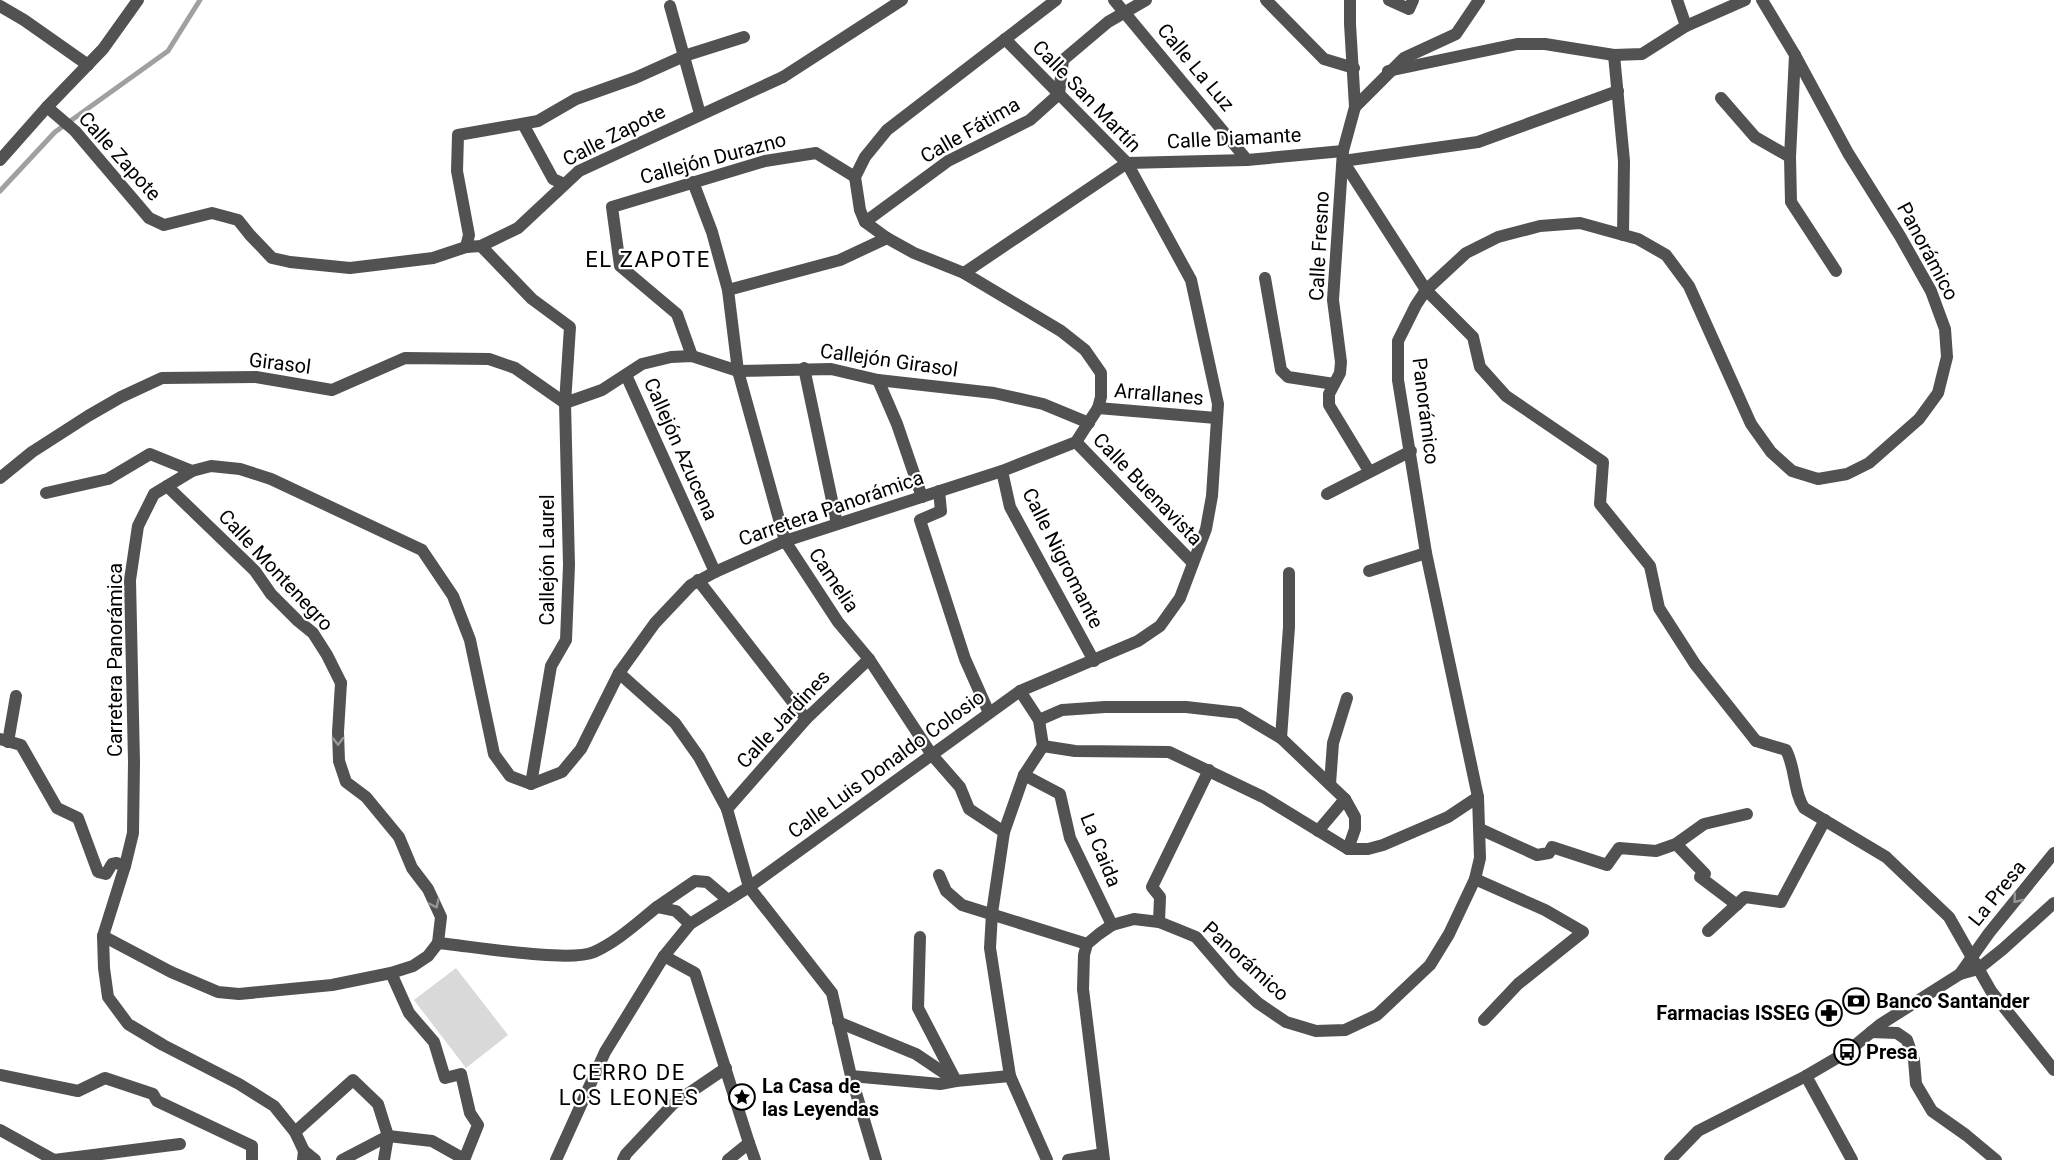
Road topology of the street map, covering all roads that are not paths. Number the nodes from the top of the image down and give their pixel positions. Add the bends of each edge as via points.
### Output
1 (138, 0) edge
2 (902, 0) edge
3 (1056, 0) edge
4 (1113, 0) edge
5 (1146, 0) edge
6 (1266, 0) edge
7 (1350, 0) edge
8 (1389, 0) edge
9 (1413, 0) edge
10 (1479, 0) edge
11 (1677, 0) edge
12 (1745, 0) edge
13 (1762, 0) edge
14 (0, 6) edge
15 (670, 6) dead end
16 (1125, 12) junction
17 (1686, 26) junction
18 (744, 37) dead end
19 (1005, 39) junction
20 (1614, 55) junction
21 (684, 56) junction
22 (1795, 56) junction
23 (88, 65) junction
24 (1354, 68) junction
25 (1388, 71) junction
26 (1618, 91) junction
27 (1059, 94) junction
28 (1721, 98) dead end
29 (1355, 107) junction
30 (49, 109) junction
31 (700, 114) junction
32 (523, 124) junction
33 (1343, 156) junction
34 (1790, 157) junction
35 (0, 160) edge
36 (1247, 160) junction
37 (1127, 163) junction
38 (855, 177) junction
39 (693, 182) junction
40 (564, 184) junction
41 (866, 222) junction
42 (1623, 235) junction
43 (887, 238) junction
44 (481, 246) junction
45 (466, 247) junction
46 (1836, 271) dead end
47 (964, 273) junction
48 (1265, 278) dead end
49 (728, 290) junction
50 (1426, 290) junction
51 (692, 356) junction
52 (804, 368) junction
53 (738, 371) junction
54 (626, 375) junction
55 (878, 380) junction
56 (1334, 384) junction
57 (565, 403) junction
58 (1098, 408) junction
59 (1216, 418) junction
60 (1089, 423) junction
61 (1076, 442) junction
62 (1411, 451) junction
63 (192, 471) junction
64 (1002, 471) junction
65 (1369, 471) junction
66 (0, 478) edge
67 (167, 486) junction
68 (939, 491) junction
69 (45, 493) dead end
70 (1327, 494) dead end
71 (922, 497) junction
72 (837, 524) junction
73 (785, 541) junction
74 (1426, 553) junction
75 (1192, 563) junction
76 (1369, 571) dead end
77 (715, 572) junction
78 (1289, 573) dead end
79 (698, 580) junction
80 (869, 659) junction
81 (1094, 661) junction
82 (619, 673) junction
83 (1020, 691) junction
84 (16, 696) dead end
85 (1347, 698) dead end
86 (989, 713) junction
87 (806, 719) junction
88 (1039, 720) junction
89 (1281, 738) junction
90 (4, 740) edge
91 (1043, 746) junction
92 (932, 755) junction
93 (1209, 770) junction
94 (1024, 775) junction
95 (531, 784) junction
96 (1330, 784) junction
97 (1478, 797) junction
98 (1345, 799) junction
99 (727, 809) junction
100 (1747, 814) dead end
101 (1825, 820) junction
102 (1480, 829) junction
103 (1318, 831) junction
104 (1004, 832) junction
105 (1676, 844) junction
106 (1348, 849) junction
107 (2054, 853) edge
108 (125, 866) junction
109 (939, 875) dead end
110 (1475, 879) junction
111 (749, 887) junction
112 (728, 900) junction
113 (2054, 903) edge
114 (1737, 905) junction
115 (657, 907) junction
116 (992, 913) junction
117 (1159, 922) junction
118 (690, 924) junction
119 (1112, 925) junction
120 (1708, 931) dead end
121 (103, 936) junction
122 (920, 937) dead end
123 (438, 943) junction
124 (1087, 944) junction
125 (664, 956) junction
126 (1971, 957) junction
127 (1978, 969) junction
128 (391, 973) junction
129 (1960, 974) junction
130 (1484, 1020) dead end
131 (838, 1022) junction
132 (1871, 1032) junction
133 (726, 1068) junction
134 (2054, 1070) edge
135 (0, 1075) edge
136 (851, 1076) junction
137 (1011, 1076) junction
138 (1806, 1076) junction
139 (957, 1081) junction
140 (0, 1130) edge
141 (295, 1132) junction
142 (388, 1136) junction
143 (750, 1143) junction
144 (180, 1144) dead end
145 (303, 1155) edge
146 (1103, 1157) edge
147 (70, 1159) edge
148 (54, 1160) edge
149 (252, 1160) edge
150 (315, 1160) edge
151 (342, 1160) edge
152 (384, 1160) edge
153 (464, 1160) edge
154 (556, 1160) edge
155 (623, 1160) edge
156 (728, 1160) edge
157 (755, 1160) edge
158 (876, 1160) edge
159 (1047, 1160) edge
160 (1068, 1160) edge
161 (1670, 1160) edge
162 (1852, 1160) edge
163 (1996, 1160) edge

1 - 23 street
2 - 31 street, Calle Zapote via 783,77
3 - 19 street
4 - 16 street, Calle La Luz
5 - 16 street
6 - 24 street via 1324,59
7 - 24 street, Calle Fresno
8 - 9 street via 1409,9
10 - 25 street via 1456,34 1404,57
11 - 17 street
12 - 17 street
13 - 22 street, Panorámico
14 - 23 street
15 - 21 street
16 - 27 street via 1063,60
16 - 36 street, Calle La Luz
17 - 20 street via 1641,54
18 - 21 street
19 - 27 street, Calle San Martín
19 - 38 street via 887,130
20 - 25 street via 1545,44 1517,44
20 - 26 street
21 - 31 street
21 - 32 street
22 - 34 street
22 - 42 street, Panorámico via 1931,291 1945,329 1947,357 1938,393 1919,419 1869,464 1847,474 1818,478 1792,471 1750,424 1689,286 1666,255
23 - 30 street
24 - 29 street, Calle Fresno
25 - 29 street
26 - 33 street, Calle Diamante via 1478,142
26 - 42 street via 1624,161
27 - 37 street, Calle San Martín
27 - 41 street, Calle Fátima via 1030,120 948,161
28 - 34 street via 1755,138
29 - 33 street, Calle Fresno
30 - 35 street
30 - 45 street, Calle Zapote via 75,131 149,218 164,225 212,213 238,220 272,258 350,268 433,258
31 - 40 street, Calle Zapote via 579,171
32 - 40 street via 553,179
32 - 45 street via 458,135 457,171 469,235
33 - 36 street, Calle Diamante
33 - 50 street
33 - 56 street, Calle Fresno via 1333,300 1341,362
34 - 46 street via 1791,202
36 - 37 street, Calle Diamante
37 - 47 street
37 - 59 street, Calle San Martín via 1191,280 1218,404
38 - 39 street, Callejón Durazno via 816,153 765,161
38 - 41 street
39 - 49 street, Camelia
39 - 51 street, Callejón Durazno via 612,207 620,266 677,314
40 - 44 street, Calle Zapote via 518,228
41 - 43 street
42 - 50 street, Panorámico via 1580,223 1540,226 1498,237 1466,253
43 - 47 street
43 - 49 street via 840,260
44 - 45 street, Calle Zapote
44 - 57 street via 532,299 570,327
47 - 58 street via 1061,331 1085,350 1101,373
48 - 56 street via 1281,370 1288,377
49 - 53 street, Camelia
50 - 62 street, Panorámico via 1398,340 1398,380
50 - 101 street via 1473,337 1480,368 1506,396 1603,462 1600,504 1650,566 1659,608 1695,664 1756,741 1786,750 1798,798 1804,808
51 - 53 street, Callejón Girasol
51 - 54 street, Callejón Girasol via 642,364
52 - 53 street, Callejón Girasol
52 - 55 street, Callejón Girasol via 831,369
52 - 72 street
53 - 73 street, Camelia
54 - 57 street, Callejón Girasol via 602,390
54 - 77 street, Callejón Azucena
55 - 60 street, Callejón Girasol via 994,393 1043,404
55 - 71 street
56 - 65 street, Calle Fresno via 1329,405
57 - 66 street, Girasol via 515,368 489,359 405,358 332,390 256,377 162,378 88,416
57 - 95 street, Callejón Laurel via 569,565 566,640 551,666
58 - 59 street, Arrallanes
58 - 60 street
59 - 75 street, Calle Luis Donaldo Colosio via 1212,496 1206,529
60 - 61 street
61 - 64 street, Carretera Panorámica
61 - 75 street, Calle Buenavista
62 - 65 street
62 - 74 street, Panorámico
63 - 67 street, Carretera Panorámica
63 - 69 street via 150,454 108,478
63 - 95 street, Carretera Panorámica via 211,466 240,469 271,479 422,550 453,596 471,640 494,754 510,776
64 - 68 street, Carretera Panorámica
64 - 81 street, Calle Nigromante via 1010,507
65 - 70 street
67 - 108 street, Carretera Panorámica via 154,494 138,526 130,580 133,821
67 -> 123 street, Calle Montenegro via 255,570 271,594 313,633 327,655 341,683 338,732 342,772 346,782 366,797 399,837 441,917
68 - 71 street, Carretera Panorámica
68 - 86 street via 941,511 920,520 965,659
71 - 72 street, Carretera Panorámica
72 - 73 street, Carretera Panorámica
73 - 77 street, Carretera Panorámica
73 - 80 street, Camelia via 838,622
74 - 76 street
74 - 97 street, Panorámico
75 - 81 street, Calle Luis Donaldo Colosio via 1180,598 1160,626
77 - 79 street, Carretera Panorámica
78 - 89 street via 1290,627
79 - 82 street, Carretera Panorámica via 654,623
79 - 87 street
80 - 87 street, Calle Jardines
80 - 92 street, Camelia
81 - 83 street, Calle Luis Donaldo Colosio
82 - 95 street, Carretera Panorámica via 581,749 562,772
82 - 99 street via 675,723
83 - 86 street, Calle Luis Donaldo Colosio
83 - 88 street
84 - 90 street
85 - 96 street via 1333,743
86 - 92 street, Calle Luis Donaldo Colosio
87 - 99 street, Calle Jardines
88 - 89 street via 1062,710 1186,707 1239,713
88 - 91 street
89 - 96 street
90 - 108 street via 21,746 57,808 78,818 98,872 106,874 112,864
91 - 93 street via 1075,751 1169,752
91 - 94 street
92 - 104 street, Camelia via 960,787 969,809
92 - 111 street, Calle Luis Donaldo Colosio
93 - 103 street
93 - 117 street via 1152,887 1160,897
94 - 104 street
94 - 119 street, La Caida via 1060,794 1070,838
96 - 98 street
97 - 102 street, Panorámico
97 - 106 street via 1448,817 1383,845
98 - 103 street
98 - 106 street via 1355,817
99 - 111 street
100 - 105 street via 1704,824
101 - 114 street via 1781,902 1745,897
101 - 126 street via 1886,856 1948,917
102 - 105 street via 1537,855 1548,853 1552,847 1607,865 1619,848 1656,851
102 - 110 street, Panorámico
103 - 106 street
104 - 116 street
105 - 114 street via 1705,874 1700,877
107 -> 126 street, La Presa
108 - 121 street, Carretera Panorámica
109 - 116 street via 946,891 962,905
110 - 117 street, Panorámico via 1430,965 1377,1015 1345,1030 1316,1030 1286,1022 1258,1003 1196,938
110 - 130 street via 1545,910 1583,932 1518,984
111 - 112 street, Calle Luis Donaldo Colosio
111 - 131 street via 832,993
112 - 115 street via 707,882 695,881
112 - 118 street, Calle Luis Donaldo Colosio
113 - 127 street, La Presa
114 - 120 street
115 - 118 street via 676,911
115 - 123 street via 592,953 563,956
116 - 124 street
116 - 137 street via 990,948
117 - 119 street, Panorámico via 1134,920
118 - 125 street, Calle Luis Donaldo Colosio
119 - 124 street, Panorámico
121 - 128 street via 218,992 238,994 332,985
121 - 141 street, Carretera Panorámica via 108,997 128,1024 274,1106
122 - 139 street via 918,1008
123 - 128 street via 413,966
124 - 146 street via 1083,989
125 - 133 street via 694,973
125 - 154 street, Calle Luis Donaldo Colosio via 605,1052
126 - 127 street
126 - 129 street, La Presa
127 - 129 street
127 - 134 street
128 - 153 street via 409,1013 434,1042 445,1078 461,1074 470,1113 478,1125
129 - 132 street
131 - 136 street
131 - 139 street via 916,1054
132 - 138 street via 1847,1052
132 - 163 street via 1897,1034 1907,1040 1916,1084 1932,1111
133 - 143 street
133 - 155 street via 673,1104
135 - 149 street via 78,1091 105,1078 153,1094 157,1101 252,1146
136 - 139 street via 940,1084
136 - 158 street
137 - 139 street
137 - 159 street
138 - 161 street via 1698,1131
138 - 162 street
140 - 148 street
141 - 142 street via 353,1080 378,1104
141 - 145 street, Carretera Panorámica
142 - 151 street
142 - 152 street
142 - 153 street via 432,1141
143 - 156 street
143 - 157 street
144 - 147 street
145 - 150 street
146 - 160 street
147 - 148 street

